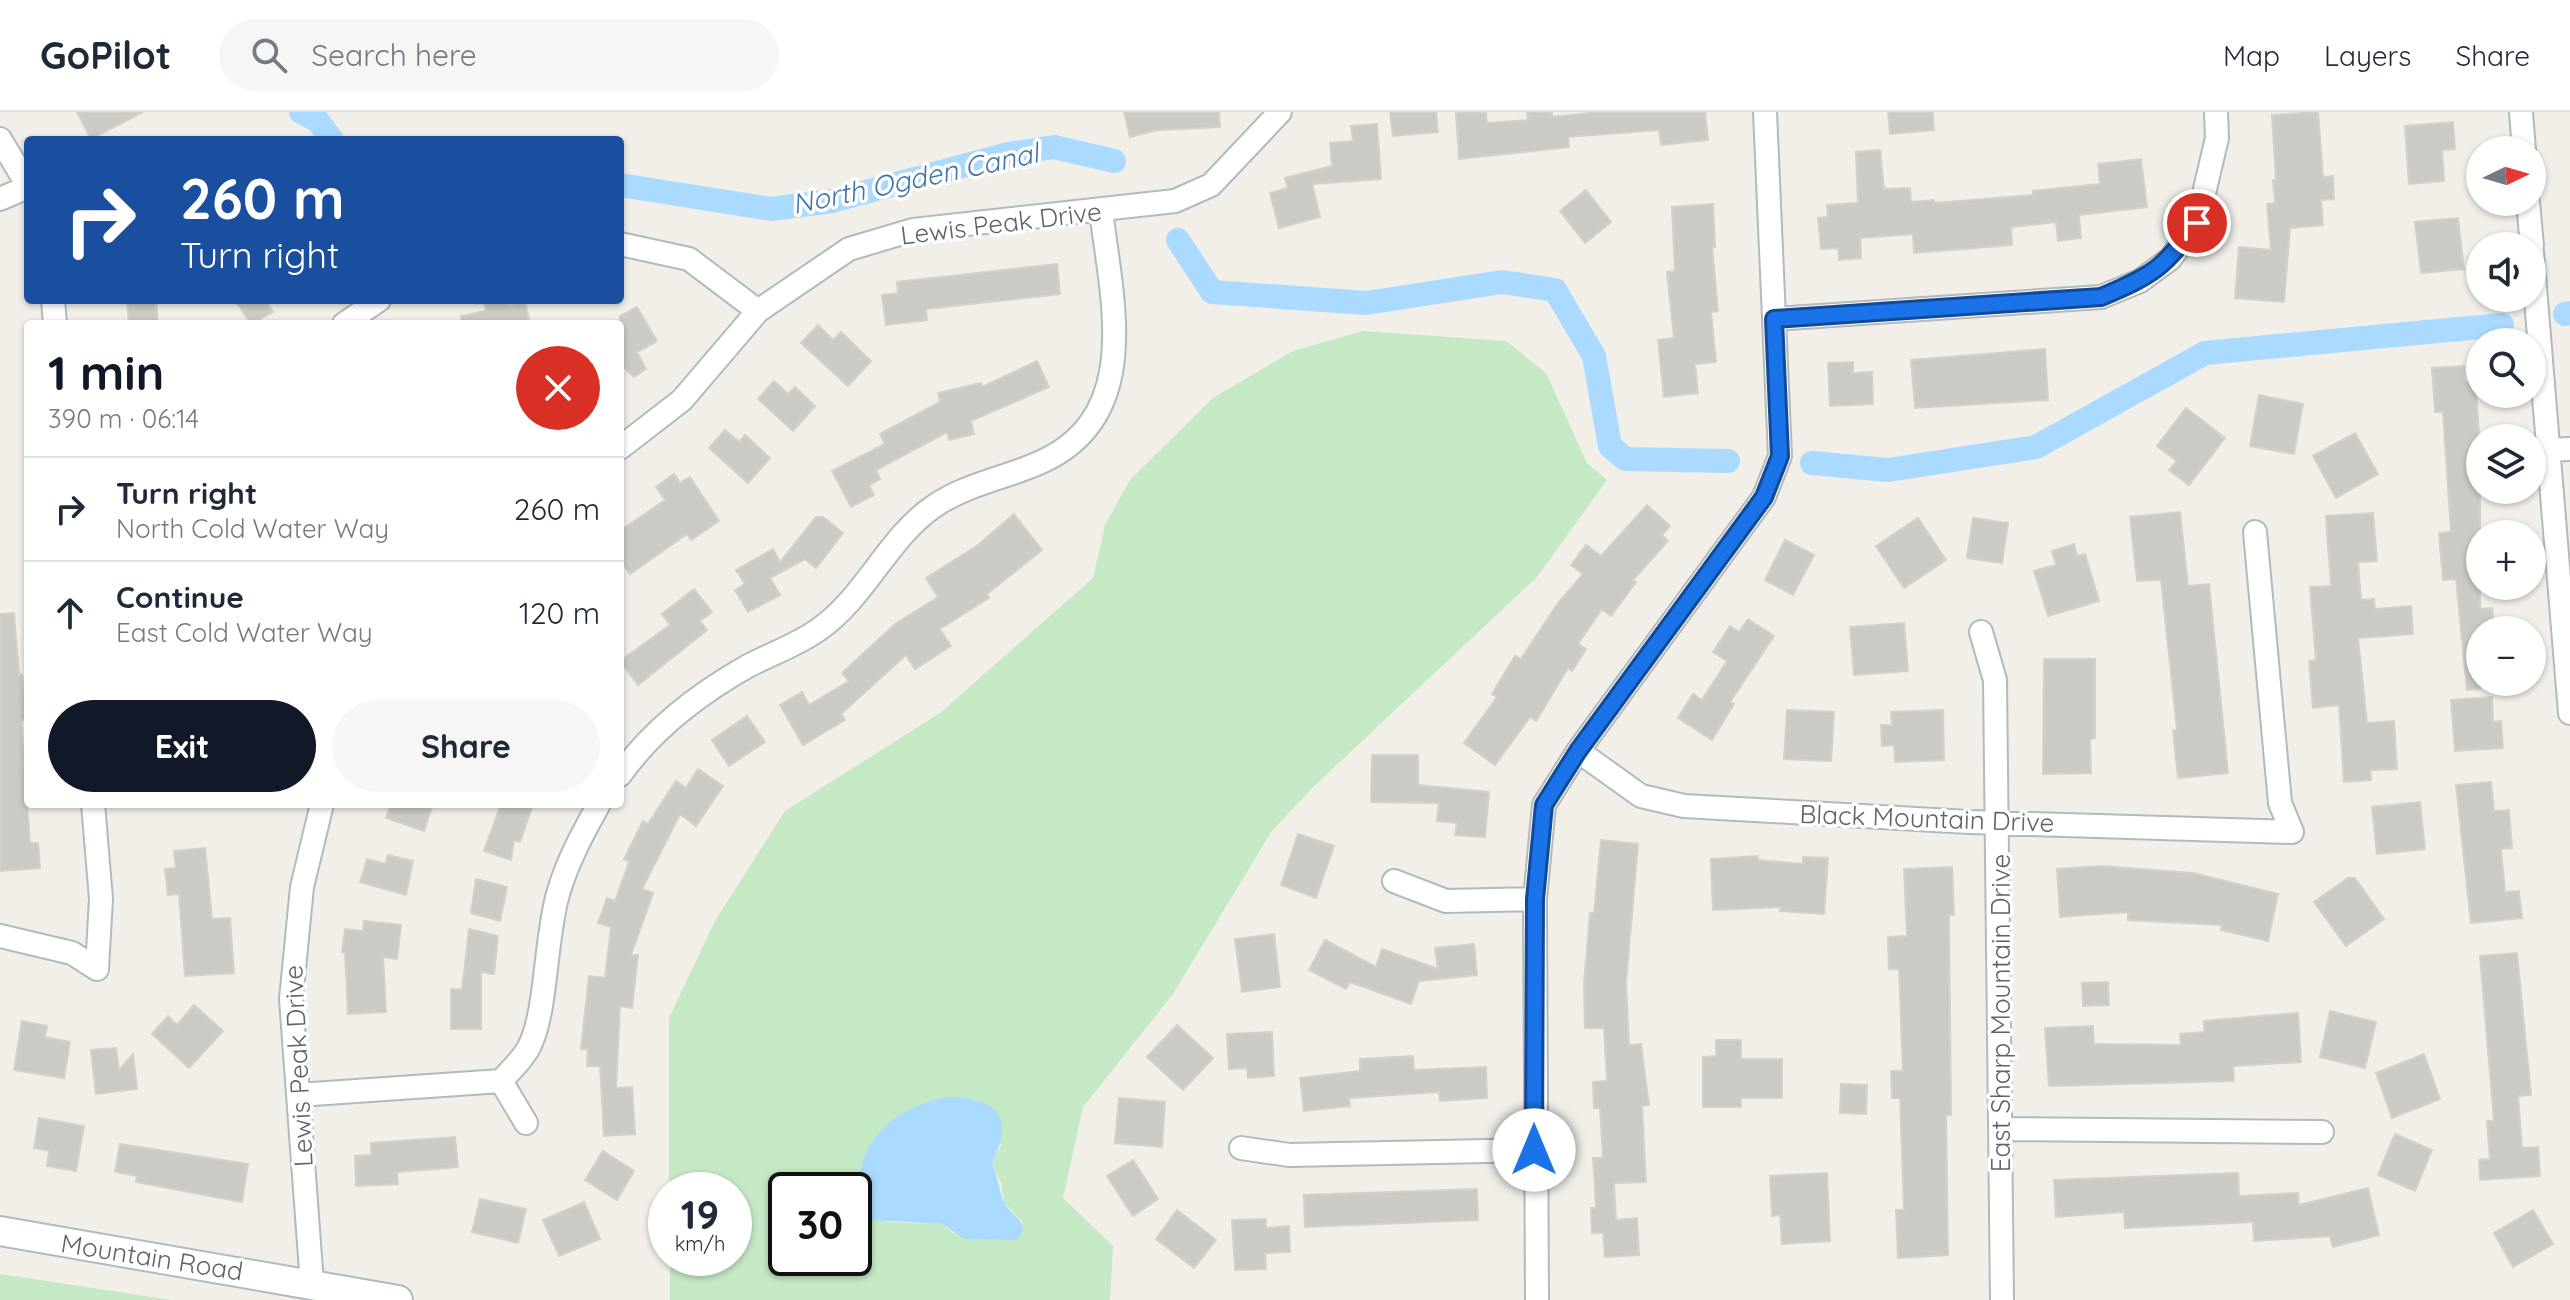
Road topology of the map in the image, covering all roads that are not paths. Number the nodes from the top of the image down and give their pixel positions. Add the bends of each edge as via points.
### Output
1 (1280, 112) edge
2 (1765, 112) edge
3 (2216, 112) edge
4 (2521, 112) edge
5 (2523, 136) edge
6 (0, 139) edge
7 (24, 179) edge
8 (24, 188) edge
9 (0, 199) edge
10 (1101, 210) junction
11 (624, 245) edge
12 (373, 304) edge
13 (758, 311) junction
14 (2541, 312) edge
15 (1774, 319) junction
16 (350, 320) edge
17 (624, 445) edge
18 (2559, 449) edge
19 (2255, 532) dead end
20 (1981, 632) dead end
21 (2570, 713) edge
22 (1578, 751) junction
23 (624, 771) edge
24 (93, 808) edge
25 (321, 808) edge
26 (597, 808) edge
27 (1999, 822) junction
28 (1394, 881) dead end
29 (1535, 899) junction
30 (0, 936) edge
31 (501, 1081) junction
32 (298, 1095) junction
33 (526, 1123) dead end
34 (2000, 1129) junction
35 (2322, 1132) dead end
36 (1241, 1148) dead end
37 (1534, 1150) junction
38 (0, 1231) edge
39 (312, 1284) junction
40 (398, 1300) edge
41 (1537, 1300) edge
42 (2002, 1300) edge

1 - 10 street, Lewis Peak Drive via 1211,185 1175,201
2 - 15 street
3 - 15 street via 2217,138 2197,223 2170,259 2140,281 2101,297
4 - 5 street
6 - 7 street
8 - 9 street
10 - 13 street, Lewis Peak Drive via 887,237 849,249
10 - 23 street via 1117,344 1111,381 1095,415 1043,462 933,506 906,530 847,605 818,630 711,689 663,727
11 - 13 street via 689,259
12 - 16 street
13 - 17 street, Lewis Peak Drive via 682,400
14 - 18 street
15 - 22 street via 1780,456 1764,497
18 - 21 street
19 - 27 street, Black Mountain Drive via 2280,803 2292,832
20 - 27 street, East Sharp Mountain Drive via 1995,680
22 - 27 street, Black Mountain Drive via 1641,796 1684,806
22 - 29 street via 1544,805
24 - 30 street via 101,899 97,969 72,953
25 - 32 street, Lewis Peak Drive via 294,946 291,999
26 - 31 street via 558,894 529,1048
27 - 34 street, East Sharp Mountain Drive
28 - 29 street via 1446,901
29 - 37 street
31 - 32 street
31 - 33 street
32 - 39 street, Lewis Peak Drive
34 - 35 street
34 - 42 street, East Sharp Mountain Drive
36 - 37 street via 1289,1155
37 - 41 street
38 - 39 street, Mountain Road
39 - 40 street, Mountain Road

